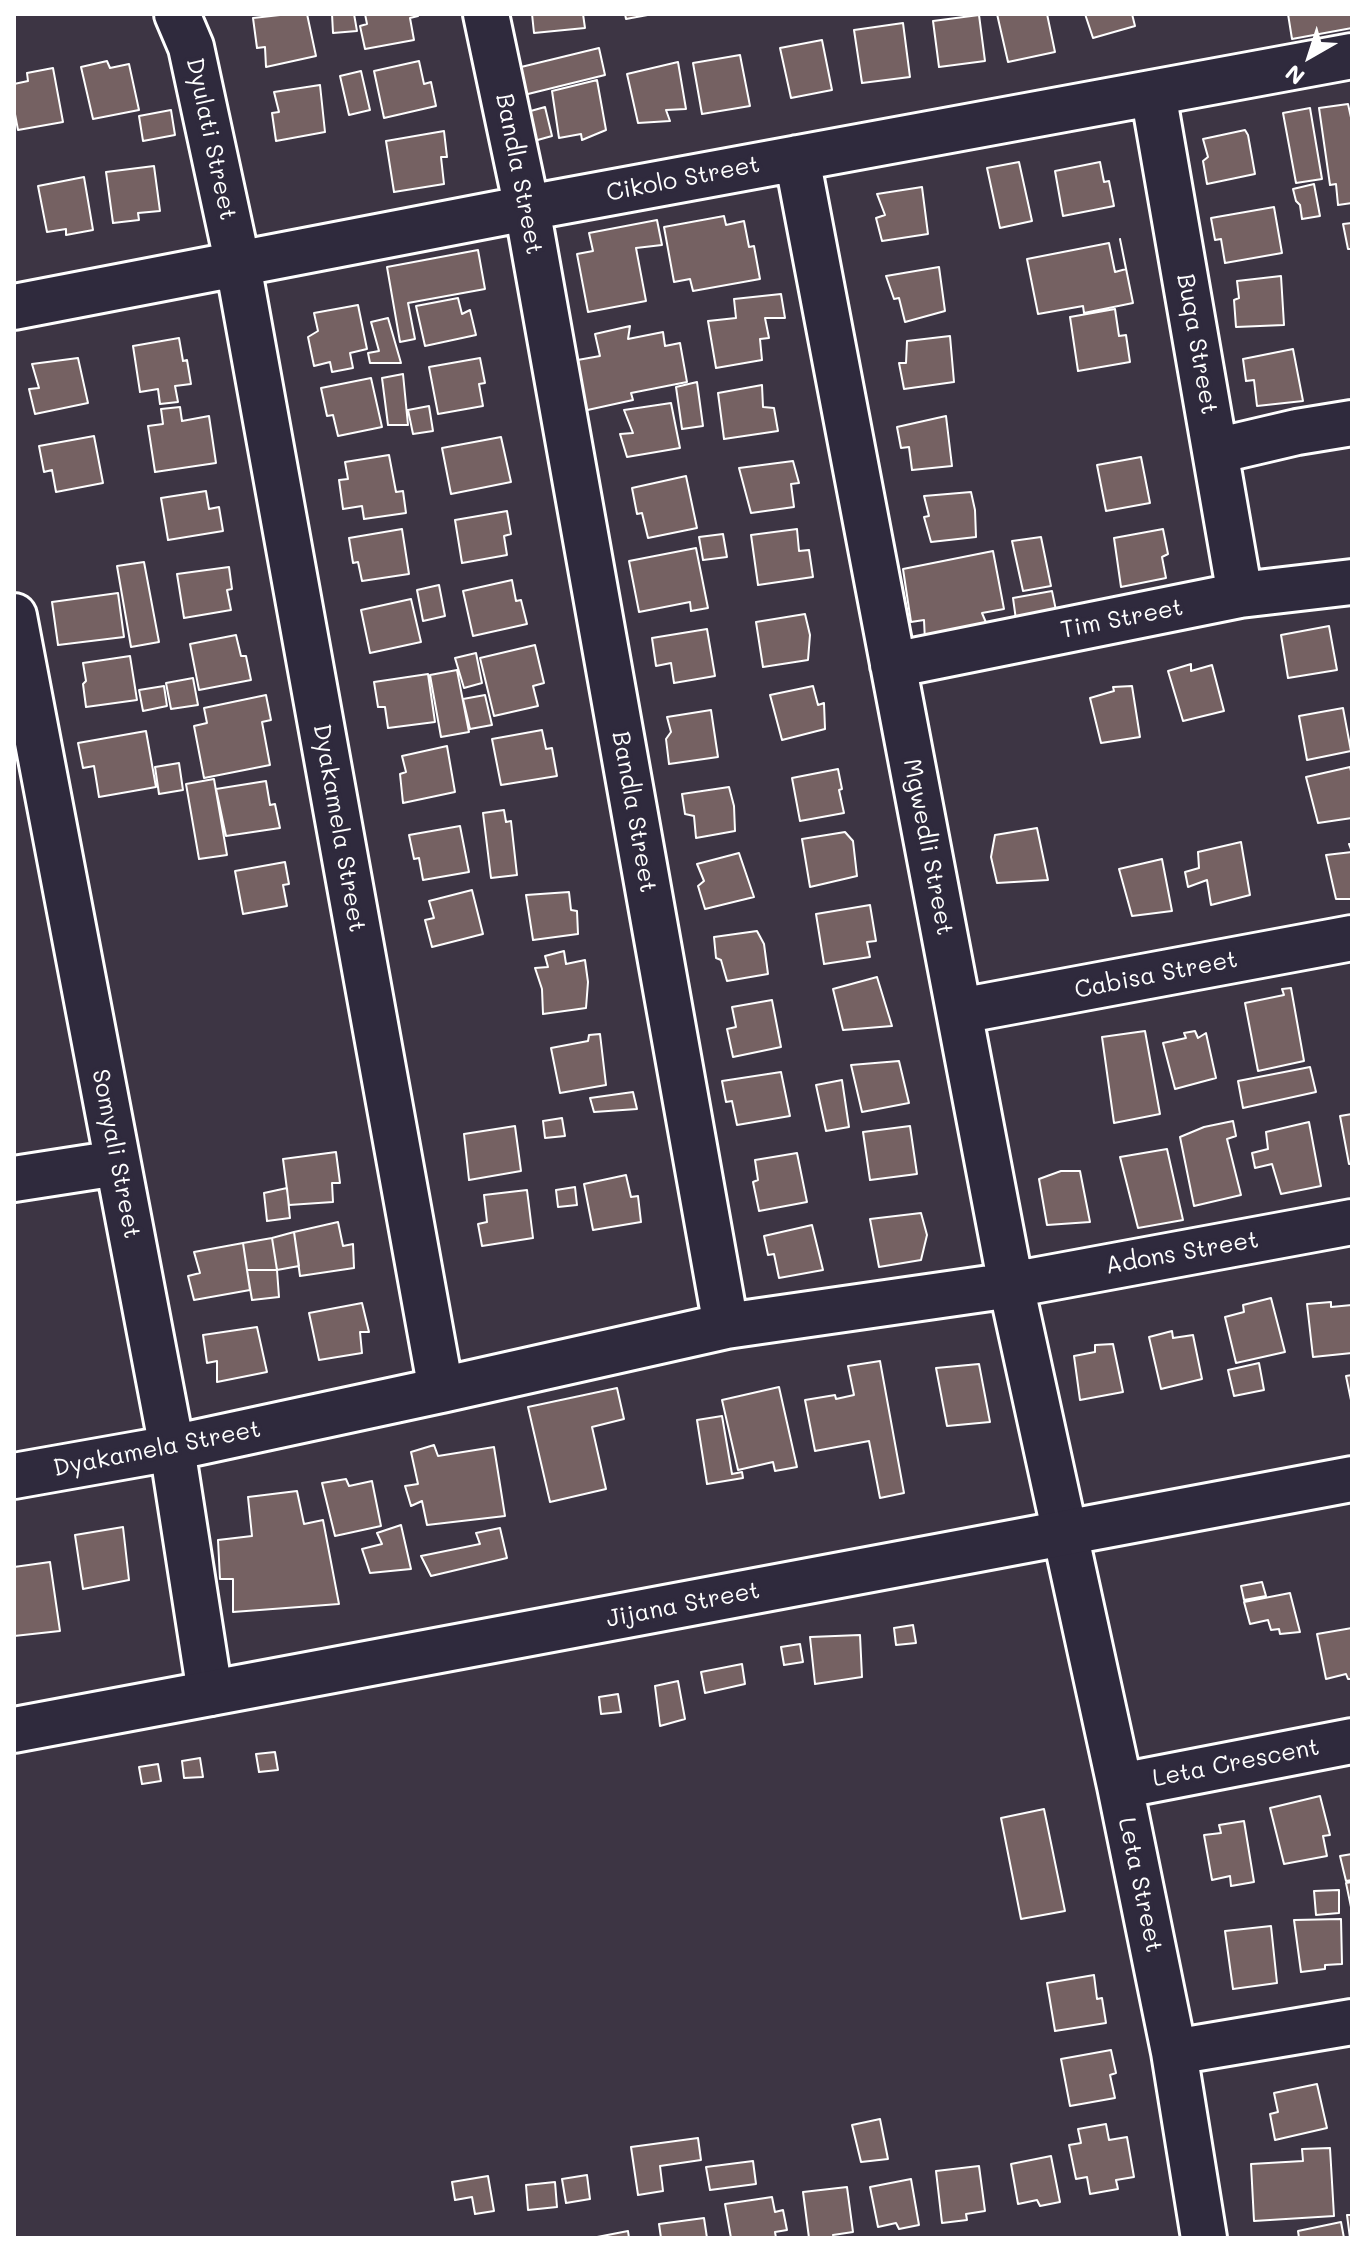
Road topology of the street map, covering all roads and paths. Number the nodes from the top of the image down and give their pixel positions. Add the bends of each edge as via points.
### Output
1 (177, 14) edge
2 (486, 14) edge
3 (1352, 56) edge
4 (1153, 93) junction
5 (797, 158) junction
6 (527, 208) junction
7 (238, 265) junction
8 (14, 307) edge
9 (1352, 423) edge
10 (1216, 451) junction
11 (1352, 582) edge
12 (1240, 595) junction
13 (16, 637) edge
14 (893, 665) junction
15 (1352, 938) edge
16 (960, 1011) junction
17 (117, 1163) junction
18 (14, 1179) edge
19 (1352, 1222) edge
20 (1011, 1285) junction
21 (726, 1326) junction
22 (441, 1390) junction
23 (172, 1448) junction
24 (14, 1476) edge
25 (1352, 1479) edge
26 (1066, 1533) junction
27 (210, 1693) junction
28 (14, 1730) edge
29 (1352, 1741) edge
30 (1120, 1786) junction
31 (1352, 2022) edge
32 (1174, 2052) junction
33 (1195, 2236) edge

1 - 7 street, Dyulati Street via 191,47
2 - 6 street, Bandla Street
3 - 4 street, Cikolo Street
4 - 5 street, Cikolo Street
4 - 10 street, Buqa Street
5 - 6 street, Cikolo Street
5 - 14 street, Mgwedli Street
6 - 7 street, Cikolo Street
6 - 21 street, Bandla Street
7 - 8 street, Cikolo Street
7 - 22 street, Dyakamela Street
9 - 10 street
10 - 12 street, Buqa Street
11 - 12 street, Tim Street
12 - 14 street, Tim Street
13 - 17 street, Somyali Street
14 - 16 street, Mgwedli Street
15 - 16 street, Cabisa Street
16 - 20 street, Mgwedli Street
17 - 18 street
17 - 23 street, Somyali Street
19 - 20 street, Adons Street
20 - 21 street
20 - 26 street, Mgwedli Street
21 - 22 street, Dyakamela Street
22 - 23 street, Dyakamela Street
23 - 24 street, Dyakamela Street
23 - 27 street, Somyali Street
25 - 26 street, Jijana Street
26 - 27 street, Jijana Street
26 - 30 street, Leta Street
27 - 28 street, Jijana Street
29 - 30 street, Leta Crescent
30 - 32 street, Leta Street
31 - 32 street
32 - 33 street, Leta Street

